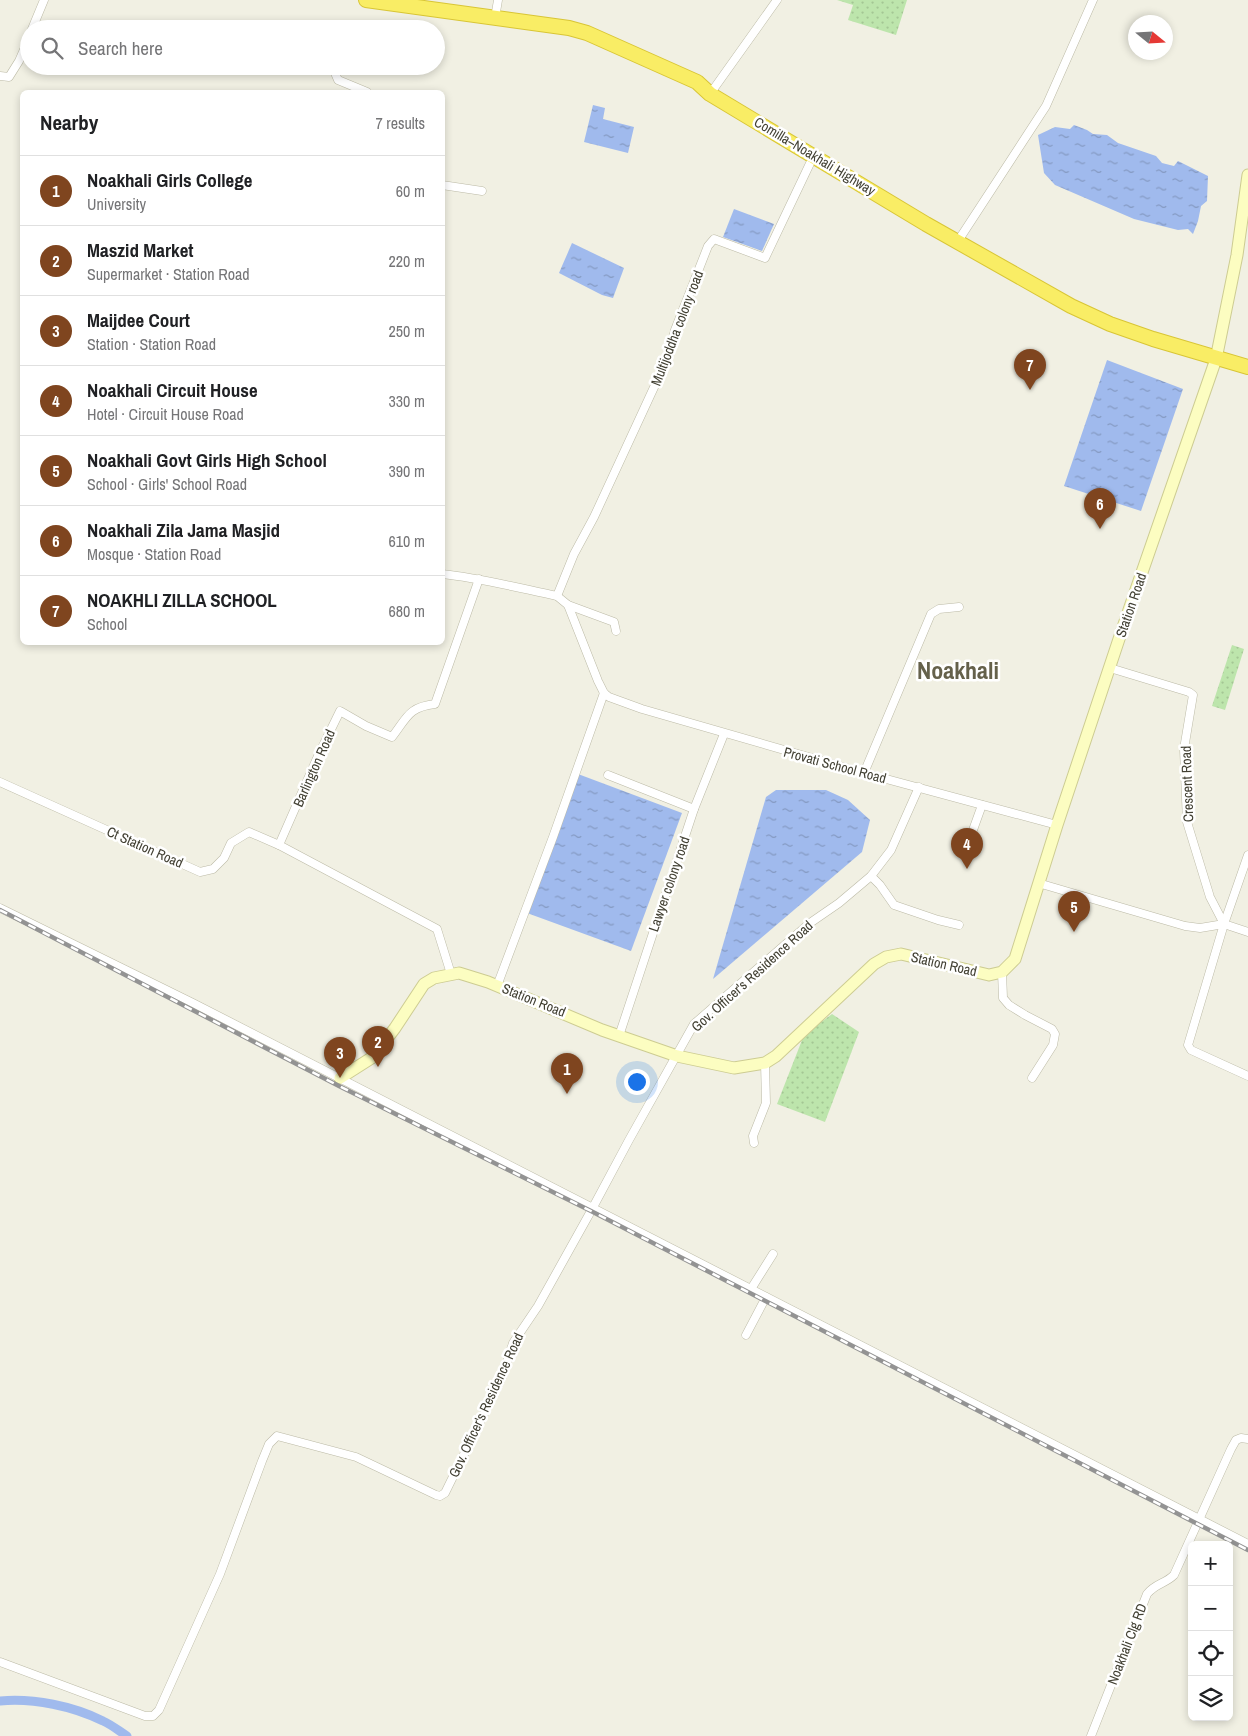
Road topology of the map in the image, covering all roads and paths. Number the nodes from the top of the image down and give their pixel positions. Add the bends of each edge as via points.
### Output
1 (44, 0) edge
2 (366, 0) edge
3 (498, 0) edge
4 (777, 0) edge
5 (1094, 0) edge
6 (495, 18) junction
7 (36, 20) edge
8 (20, 59) edge
9 (336, 75) edge
10 (0, 76) edge
11 (362, 90) edge
12 (710, 94) junction
13 (814, 156) junction
14 (1248, 176) edge
15 (445, 185) edge
16 (482, 191) dead end
17 (1246, 210) edge
18 (958, 241) junction
19 (1216, 359) junction
20 (1248, 368) edge
21 (445, 574) edge
22 (479, 579) junction
23 (560, 593) junction
24 (568, 605) junction
25 (959, 607) dead end
26 (616, 631) dead end
27 (1110, 668) junction
28 (604, 693) junction
29 (724, 734) junction
30 (864, 773) junction
31 (608, 775) dead end
32 (0, 782) edge
33 (920, 787) junction
34 (982, 805) junction
35 (694, 809) junction
36 (1057, 825) junction
37 (279, 845) junction
38 (964, 854) dead end
39 (1248, 854) edge
40 (871, 876) junction
41 (1038, 883) junction
42 (0, 908) edge
43 (959, 924) dead end
44 (1224, 924) junction
45 (1248, 932) edge
46 (1002, 972) junction
47 (451, 974) junction
48 (497, 986) junction
49 (618, 1036) junction
50 (677, 1056) junction
51 (765, 1064) junction
52 (1248, 1076) edge
53 (340, 1078) junction
54 (1032, 1078) dead end
55 (754, 1143) dead end
56 (592, 1207) junction
57 (773, 1254) dead end
58 (751, 1289) junction
59 (766, 1297) junction
60 (746, 1335) dead end
61 (1248, 1439) edge
62 (1199, 1519) junction
63 (1248, 1544) edge
64 (0, 1662) edge
65 (1091, 1736) edge

1 - 7 street
2 - 6 highway, Comilla–Noakhali Highway
3 - 6 street
4 - 12 street
5 - 18 street via 1046,106
6 - 12 highway, Comilla–Noakhali Highway via 588,33 697,82
8 - 10 street via 9,77
9 - 11 street via 338,80
12 - 13 highway, Comilla–Noakhali Highway
13 - 18 highway, Comilla–Noakhali Highway
13 - 23 street, Multijoddha colony road via 765,258 714,239 708,246 675,330 668,357 574,554
14 - 17 street, Station Road
15 - 16 street
17 - 19 street, Station Road
18 - 19 highway, Comilla–Noakhali Highway via 1071,306 1110,324
19 - 20 highway, Comilla–Noakhali Highway
19 - 27 street, Station Road
21 - 22 street
22 - 23 street
22 - 37 street, Barlington Road via 435,704 413,710 392,737 340,711
23 - 24 street
24 - 26 street via 614,622
24 - 28 street
25 - 30 street via 939,609 931,614
27 - 36 street, Station Road
27 - 44 street, Crescent Road via 1192,694 1184,749 1187,822 1210,897
28 - 29 street, Provati School Road via 642,709
28 - 48 street
29 - 30 street, Provati School Road
29 - 35 street, Lawyer colony road
30 - 33 street, Provati School Road
31 - 35 street
32 - 37 street, Ct Station Road via 200,872 213,869 231,844 249,832
33 - 34 street, Provati School Road
33 - 40 street, Gov. Officer's Residence Road via 891,850
34 - 36 street, Provati School Road
34 - 38 street
35 - 49 street, Lawyer colony road
36 - 41 street, Station Road
37 - 47 street via 437,929
39 - 44 street
40 - 43 street via 894,905
40 - 50 street, Gov. Officer's Residence Road via 810,923 694,1024
41 - 44 street via 1185,926 1200,928
41 - 46 street, Station Road via 1014,959
42 - 53 street
44 - 45 street
44 - 52 street via 1188,1045 1191,1050
46 - 51 street, Station Road via 989,975 901,954 886,957 874,964
46 - 54 street via 1003,998 1055,1034 1053,1045
47 - 48 street, Station Road via 459,973
47 - 53 street, Station Road via 424,984 373,1057
48 - 49 street, Station Road
49 - 50 street, Station Road
50 - 51 street, Station Road via 734,1068
50 - 56 street, Gov. Officer's Residence Road
51 - 55 street via 766,1103
53 - 56 street
56 - 58 street
56 - 64 street, Gov. Officer's Residence Road via 538,1306 513,1343 503,1375 445,1493 436,1495 356,1457 277,1436 262,1461 220,1574 181,1663 153,1716 145,1716
57 - 58 street
58 - 59 street
59 - 60 street
59 - 62 street
61 - 62 street, Noakhali Clg RD via 1236,1440
62 - 63 street
62 - 65 street, Noakhali Clg RD via 1174,1574 1169,1580 1153,1586 1147,1594

